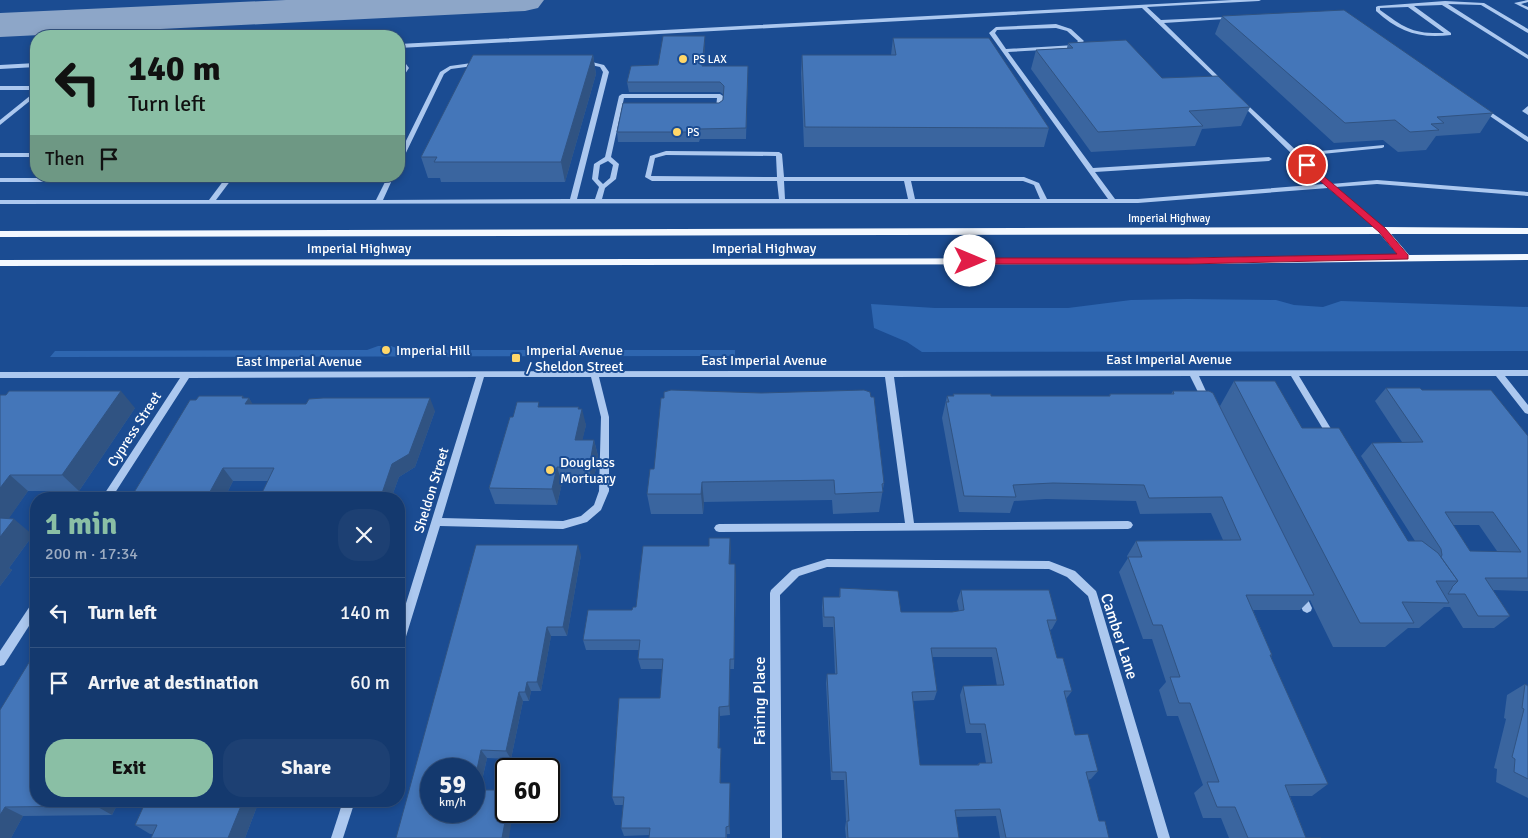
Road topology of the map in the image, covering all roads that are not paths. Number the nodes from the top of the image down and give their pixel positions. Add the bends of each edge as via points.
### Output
1 (1259, 0) edge
2 (1528, 0) edge
3 (1444, 4) junction
4 (1143, 6) junction
5 (1410, 6) junction
6 (1528, 10) edge
7 (1225, 18) edge
8 (1160, 22) junction
9 (1528, 31) edge
10 (405, 46) edge
11 (1004, 51) junction
12 (1528, 57) edge
13 (577, 62) edge
14 (482, 64) edge
15 (30, 65) edge
16 (0, 67) edge
17 (0, 88) edge
18 (30, 88) edge
19 (1230, 90) edge
20 (1236, 97) edge
21 (30, 98) edge
22 (1475, 103) edge
23 (1528, 108) edge
24 (618, 110) junction
25 (628, 110) edge
26 (711, 110) edge
27 (1528, 113) edge
28 (0, 124) edge
29 (1528, 140) edge
30 (1382, 146) dead end
31 (405, 148) edge
32 (1296, 154) junction
33 (0, 155) edge
34 (30, 155) edge
35 (608, 158) junction
36 (1269, 159) dead end
37 (1091, 170) junction
38 (30, 179) edge
39 (779, 179) junction
40 (907, 179) junction
41 (0, 180) edge
42 (228, 182) edge
43 (389, 182) edge
44 (1329, 185) junction
45 (602, 187) junction
46 (1528, 194) edge
47 (1114, 200) junction
48 (573, 201) junction
49 (598, 201) junction
50 (782, 201) junction
51 (912, 201) junction
52 (1044, 201) junction
53 (0, 202) edge
54 (211, 202) junction
55 (379, 202) junction
56 (1382, 230) junction
57 (1528, 230) edge
58 (0, 234) edge
59 (1405, 257) junction
60 (1528, 257) edge
61 (0, 263) edge
62 (1193, 373) junction
63 (1293, 373) junction
64 (1528, 373) edge
65 (0, 374) edge
66 (186, 374) junction
67 (481, 374) junction
68 (594, 374) junction
69 (889, 374) junction
70 (1498, 374) junction
71 (1210, 408) edge
72 (1528, 411) edge
73 (1337, 444) edge
74 (110, 492) edge
75 (437, 522) junction
76 (1128, 525) dead end
77 (910, 526) junction
78 (719, 528) dead end
79 (796, 573) joint
80 (1294, 582) edge
81 (1307, 608) edge
82 (30, 615) edge
83 (405, 624) edge
84 (0, 661) edge
85 (347, 807) edge
86 (337, 838) edge
87 (776, 838) edge
88 (1164, 838) edge

1 - 4 street
2 - 6 street via 1516,3
3 - 5 street
3 - 9 street via 1482,4
3 - 12 street
4 - 8 street
4 - 10 street
5 - 5 street via 1378,7 1378,10 1418,36 1449,34
7 - 8 street
8 - 19 street
11 - 11 street via 992,34 996,28 1056,26 1069,30 1081,41 1078,46
11 - 37 street
13 - 48 street via 602,66 606,72
14 - 31 street via 462,65 442,73
15 - 16 street
17 - 18 street
20 - 32 street
21 - 28 street
22 - 29 street
23 - 27 street via 1524,111
24 - 25 street
24 - 26 street via 622,96 720,96 719,110
24 - 35 street
30 - 32 street
32 - 44 street
33 - 34 street
35 - 45 street via 598,164 595,179
35 - 45 street via 616,164 613,179
36 - 37 street
37 - 47 street
38 - 41 street
39 - 39 street via 780,154 657,154 652,157 648,177
39 - 40 street
39 - 50 street
40 - 51 street
40 - 52 street via 1024,179 1037,184
42 - 54 street
43 - 55 street
44 - 46 street via 1378,182
44 - 47 street via 1172,200
44 - 56 street
45 - 49 street
47 - 52 street
48 - 49 street
48 - 55 street
49 - 50 street
50 - 51 street
51 - 52 street
53 - 54 street
54 - 55 street
56 - 57 main road, Imperial Highway
56 - 58 main road, Imperial Highway
56 - 59 main road
59 - 60 main road, Imperial Highway
59 - 61 main road, Imperial Highway via 1167,261
62 - 63 street, East Imperial Avenue
62 - 69 street, East Imperial Avenue
62 - 71 street
63 - 70 street, East Imperial Avenue
63 - 73 street
64 - 70 street, East Imperial Avenue
65 - 66 street, East Imperial Avenue
66 - 67 street, East Imperial Avenue
66 - 74 street, Cypress Street
67 - 68 street, East Imperial Avenue
67 - 75 street, Sheldon Street
68 - 69 street, East Imperial Avenue
68 - 75 street via 605,417 604,491 598,507 584,519 563,525
69 - 77 street
70 - 72 street
75 - 83 street, Sheldon Street
76 - 77 street
77 - 78 street
79 - 87 street, Fairing Place via 775,593
79 - 88 street, Camber Lane via 837,563 1049,565 1071,574 1092,594
80 - 81 street
82 - 84 street
85 - 86 street

